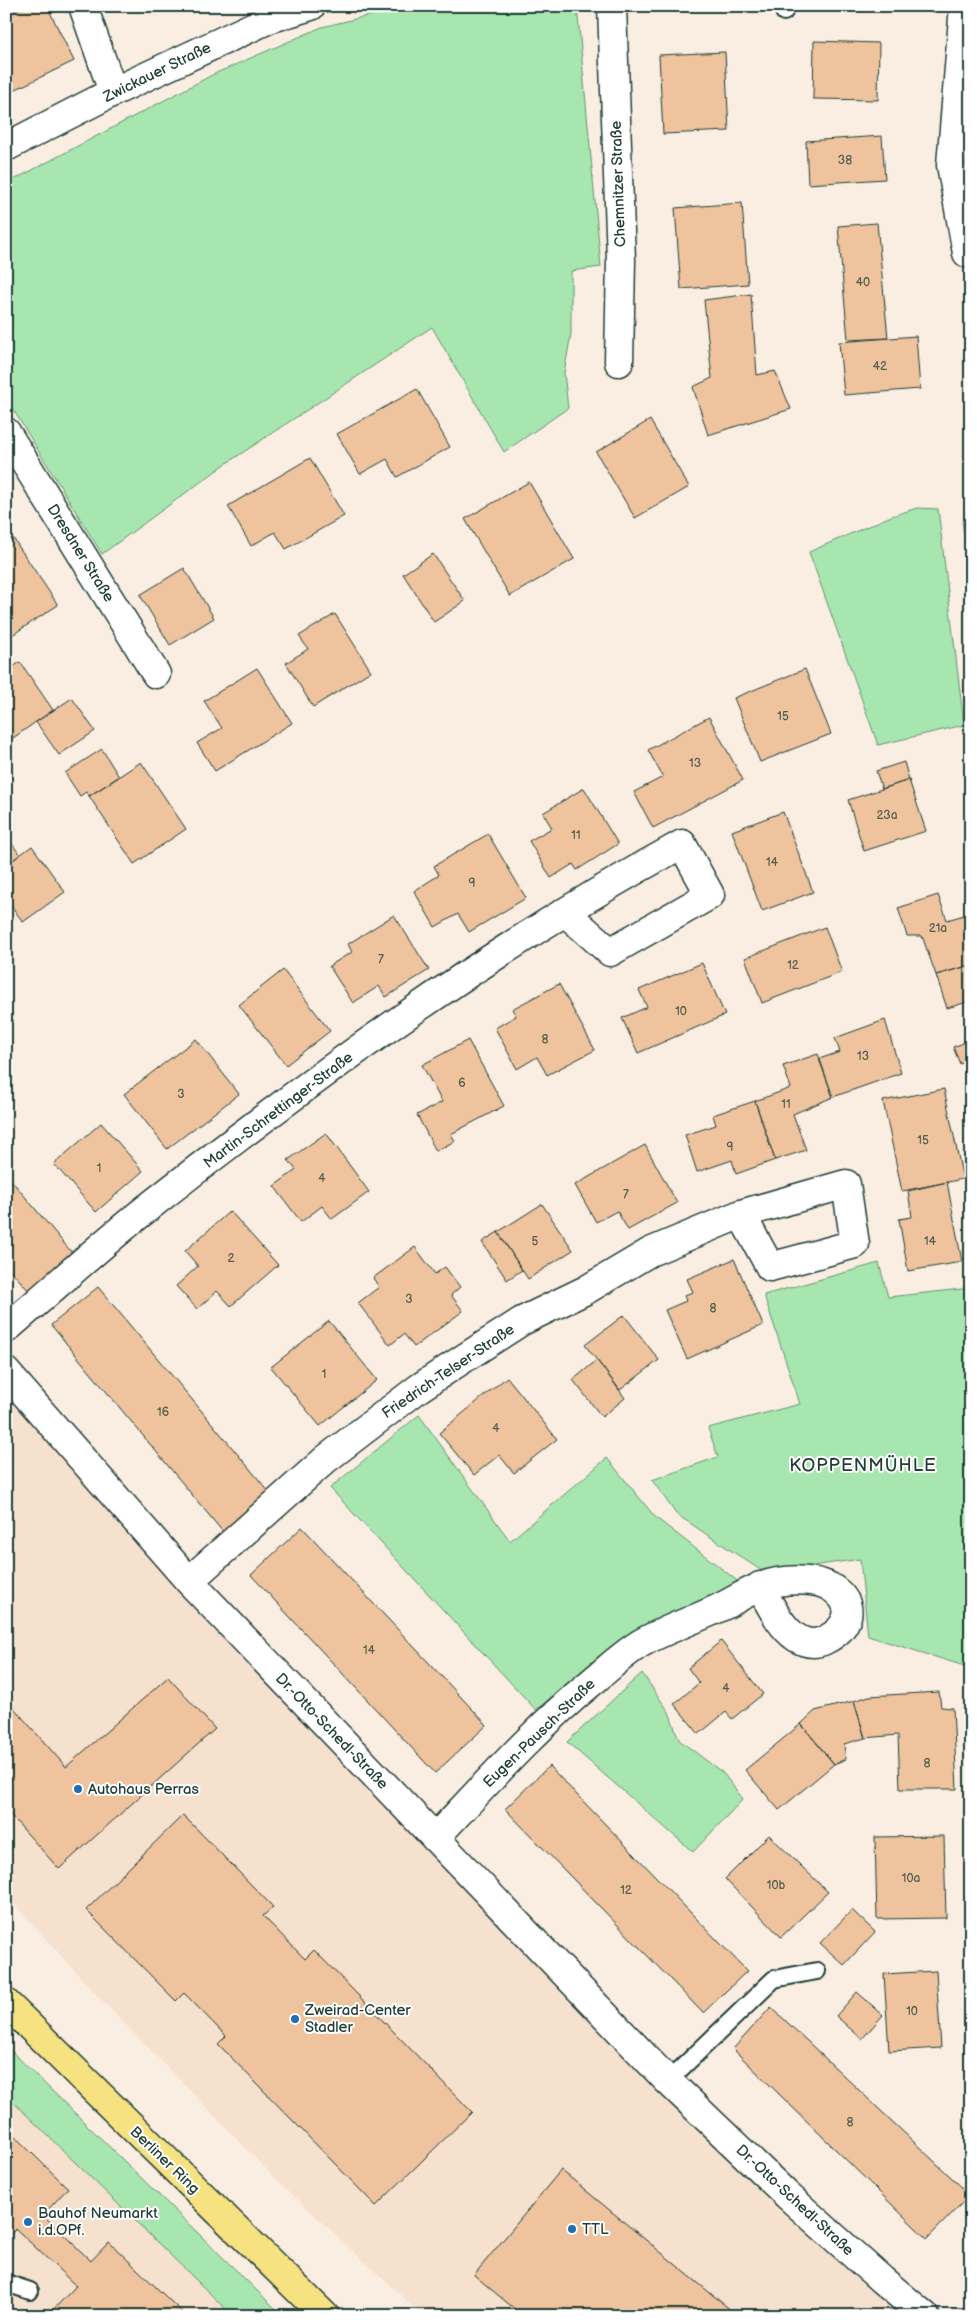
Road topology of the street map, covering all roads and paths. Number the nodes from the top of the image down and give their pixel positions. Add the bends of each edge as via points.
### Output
1 (83, 6) edge
2 (311, 6) edge
3 (612, 6) edge
4 (964, 6) edge
5 (113, 92) junction
6 (6, 147) edge
7 (967, 253) dead end
8 (618, 362) dead end
9 (6, 432) edge
10 (156, 674) dead end
11 (564, 912) junction
12 (741, 1214) dead end
13 (6, 1329) edge
14 (6, 1372) edge
15 (189, 1581) junction
16 (760, 1586) dead end
17 (434, 1838) junction
18 (816, 1971) dead end
19 (6, 2003) edge
20 (668, 2081) junction
21 (6, 2283) edge
22 (30, 2291) dead end
23 (325, 2316) edge
24 (925, 2316) edge

1 - 5 street
2 - 5 street, Zwickauer Straße via 269,19
3 - 8 street, Chemnitzer Straße via 621,260
4 - 7 street via 951,165
5 - 6 street, Zwickauer Straße
9 - 10 street, Dresdner Straße
11 - 11 street, Martin-Schrettinger-Straße via 682,844 710,895 610,952
11 - 13 street, Martin-Schrettinger-Straße via 463,976 335,1066 145,1210
12 - 15 street, Friedrich-Telser-Straße via 650,1252 586,1290 522,1321 419,1388 326,1459
14 - 15 street, Dr.-Otto-Schedl-Straße
15 - 17 street, Dr.-Otto-Schedl-Straße
16 - 17 street, Eugen-Pausch-Straße via 643,1642 624,1655 565,1704
17 - 20 street, Dr.-Otto-Schedl-Straße
18 - 20 lane via 774,1979
19 - 23 main road, Berliner Ring
20 - 24 street, Dr.-Otto-Schedl-Straße via 794,2202
21 - 22 lane

